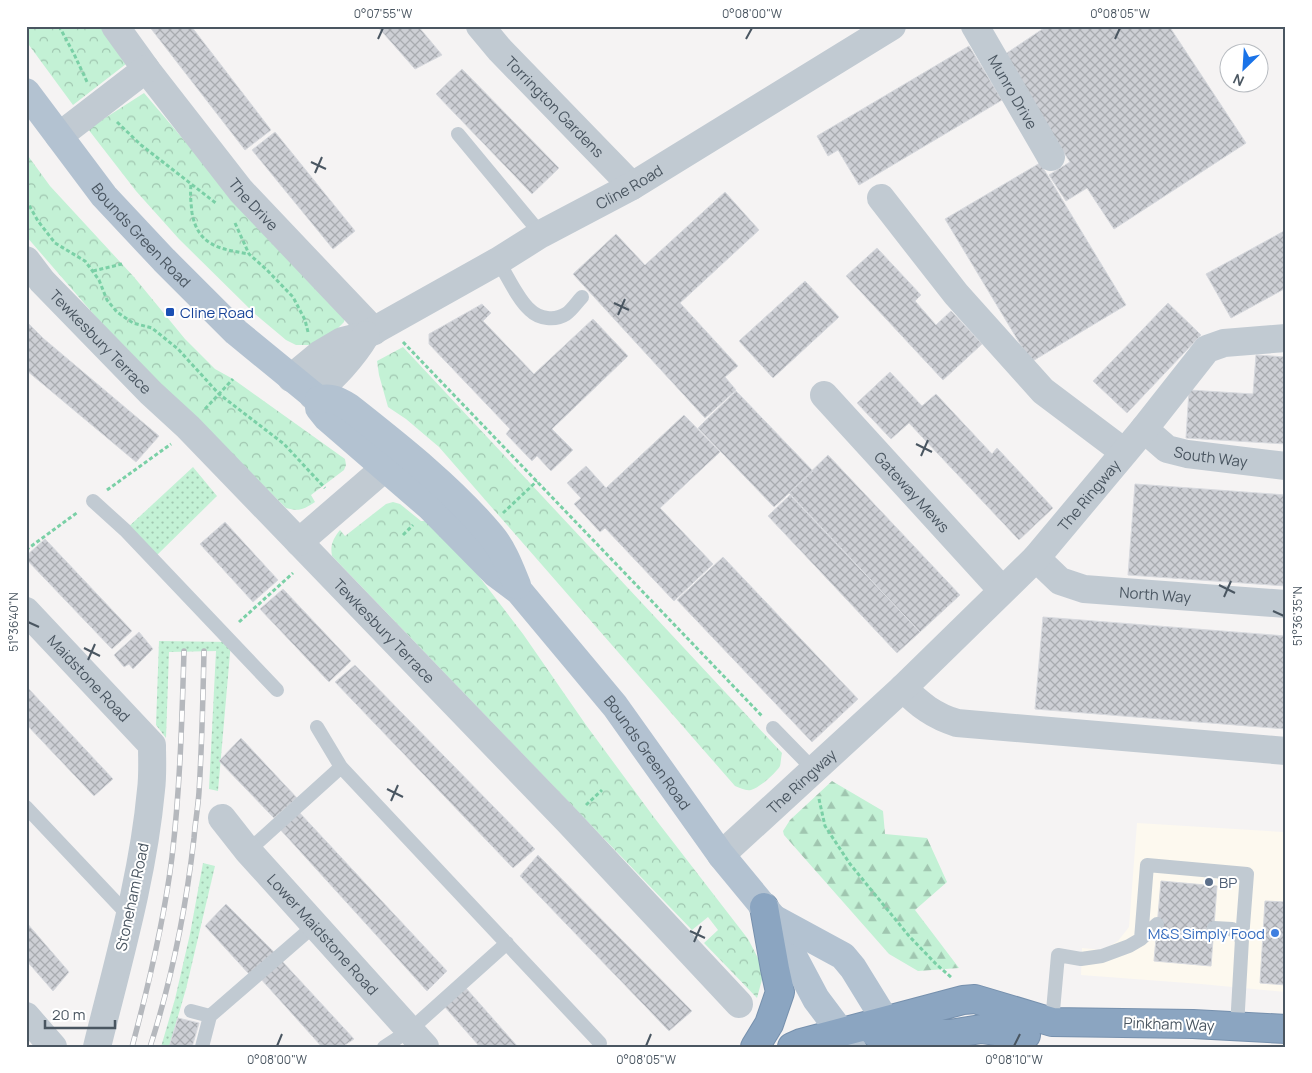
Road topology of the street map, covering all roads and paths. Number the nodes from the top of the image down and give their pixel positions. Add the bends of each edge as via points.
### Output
1 (59, 26) edge
2 (115, 26) edge
3 (480, 26) edge
4 (975, 26) edge
5 (888, 27) edge
6 (146, 69) junction
7 (26, 92) edge
8 (101, 104) junction
9 (458, 134) dead end
10 (58, 136) junction
11 (1052, 157) dead end
12 (191, 185) junction
13 (632, 186) junction
14 (881, 198) dead end
15 (26, 200) edge
16 (220, 207) dead end
17 (231, 218) dead end
18 (541, 234) junction
19 (249, 254) junction
20 (26, 260) edge
21 (498, 261) junction
22 (122, 264) dead end
23 (93, 272) junction
24 (582, 297) dead end
25 (370, 333) junction
26 (309, 337) dead end
27 (1286, 338) edge
28 (402, 341) dead end
29 (291, 378) junction
30 (233, 379) dead end
31 (223, 390) dead end
32 (824, 394) dead end
33 (316, 398) junction
34 (1144, 429) junction
35 (1124, 452) junction
36 (395, 460) junction
37 (1286, 466) edge
38 (538, 481) junction
39 (327, 490) dead end
40 (93, 501) dead end
41 (499, 517) dead end
42 (305, 549) junction
43 (1036, 558) junction
44 (1002, 590) junction
45 (1286, 604) edge
46 (26, 611) edge
47 (225, 634) junction
48 (903, 688) junction
49 (277, 690) dead end
50 (317, 727) dead end
51 (773, 728) joint
52 (152, 745) joint
53 (1286, 751) edge
54 (341, 767) junction
55 (815, 780) junction
56 (26, 807) edge
57 (222, 818) dead end
58 (248, 851) junction
59 (721, 855) junction
60 (769, 912) junction
61 (129, 916) junction
62 (1157, 924) dead end
63 (315, 925) junction
64 (1214, 928) dead end
65 (1141, 939) junction
66 (1242, 939) junction
67 (507, 944) junction
68 (954, 980) dead end
69 (739, 1004) dead end
70 (191, 1011) dead end
71 (26, 1016) edge
72 (210, 1016) junction
73 (1237, 1027) junction
74 (1286, 1029) edge
75 (893, 1033) edge
76 (1036, 1033) edge
77 (418, 1038) edge
78 (847, 1039) edge
79 (600, 1043) dead end
80 (53, 1047) edge
81 (97, 1047) edge
82 (202, 1047) edge
83 (384, 1047) edge
84 (755, 1047) edge
85 (792, 1047) edge
86 (994, 1047) edge

1 - 8 path via 86,82
2 - 6 street, The Drive
3 - 13 street, Torrington Gardens
4 - 11 street, Munro Drive
5 - 13 street, Cline Road
6 - 8 street
6 - 25 street, The Drive via 241,191
7 - 10 main road, Bounds Green Road
8 - 10 street
8 - 12 path via 140,145
9 - 18 lane
10 - 29 main road, Bounds Green Road via 104,196 164,260 236,332
12 - 16 path
12 - 19 path via 190,196 198,232 210,243
13 - 18 street, Cline Road
14 - 35 street via 956,294 1042,391
15 - 23 path via 55,243 85,261
17 - 19 path
18 - 21 street, Cline Road
19 - 26 path via 293,297 305,320
20 - 42 street, Tewkesbury Terrace via 62,302
21 - 24 lane via 530,311 543,318 565,314
21 - 25 street, Cline Road
22 - 23 path
23 - 39 path via 117,312 134,323 152,328 178,349 219,394 284,444
25 - 29 street, Cline Road via 342,341
25 - 33 street, Cline Road
27 - 34 street, The Ringway via 1224,343 1207,349
28 - 38 path
29 - 33 main road, Bounds Green Road
30 - 31 path
32 - 44 street, Gateway Mews
33 - 36 main road, Bounds Green Road via 343,403
34 - 35 street, The Ringway
34 - 37 street, South Way via 1167,449 1186,454
35 - 43 street, The Ringway
36 - 42 street
36 - 59 main road, Bounds Green Road via 461,503 492,536 509,563 519,590 615,706
38 - 41 path
38 - 51 path
40 - 47 lane
42 - 47 path
42 - 69 street, Tewkesbury Terrace via 569,822
43 - 44 street, The Ringway
43 - 45 street, North Way via 1060,581 1084,589
44 - 48 street, The Ringway
46 - 52 street, Maidstone Road
47 - 49 lane
48 - 53 street via 918,703 957,723
48 - 55 street, The Ringway
50 - 54 lane
51 - 55 lane
52 - 61 street, Stoneham Road via 151,789 143,853
54 - 58 lane
54 - 67 lane
55 - 59 street, The Ringway
55 - 68 path via 825,826 850,864 908,936
56 - 61 lane
57 - 58 street, Lower Maidstone Road
58 - 63 street, Lower Maidstone Road
59 - 60 main road, Bounds Green Road
60 - 75 main road, Bounds Green Road via 843,956
60 - 78 main road, Bounds Green Road via 816,999
60 - 84 highway via 774,969 780,992 769,1024
61 - 81 street, Stoneham Road
62 - 65 lane
63 - 72 lane
63 - 77 street, Lower Maidstone Road
64 - 66 lane via 1232,929
65 - 66 lane via 1147,865 1247,874
65 - 76 lane via 1102,956 1081,959 1058,955
66 - 73 lane
67 - 77 lane
67 - 79 lane
70 - 72 lane
71 - 80 street
72 - 82 lane
73 - 74 highway, Pinkham Way
73 - 76 highway, Pinkham Way via 1193,1024
75 - 76 highway via 950,1034 981,1029
75 - 78 highway
76 - 86 highway, Pinkham Way
77 - 83 lane
78 - 85 highway via 801,1043

